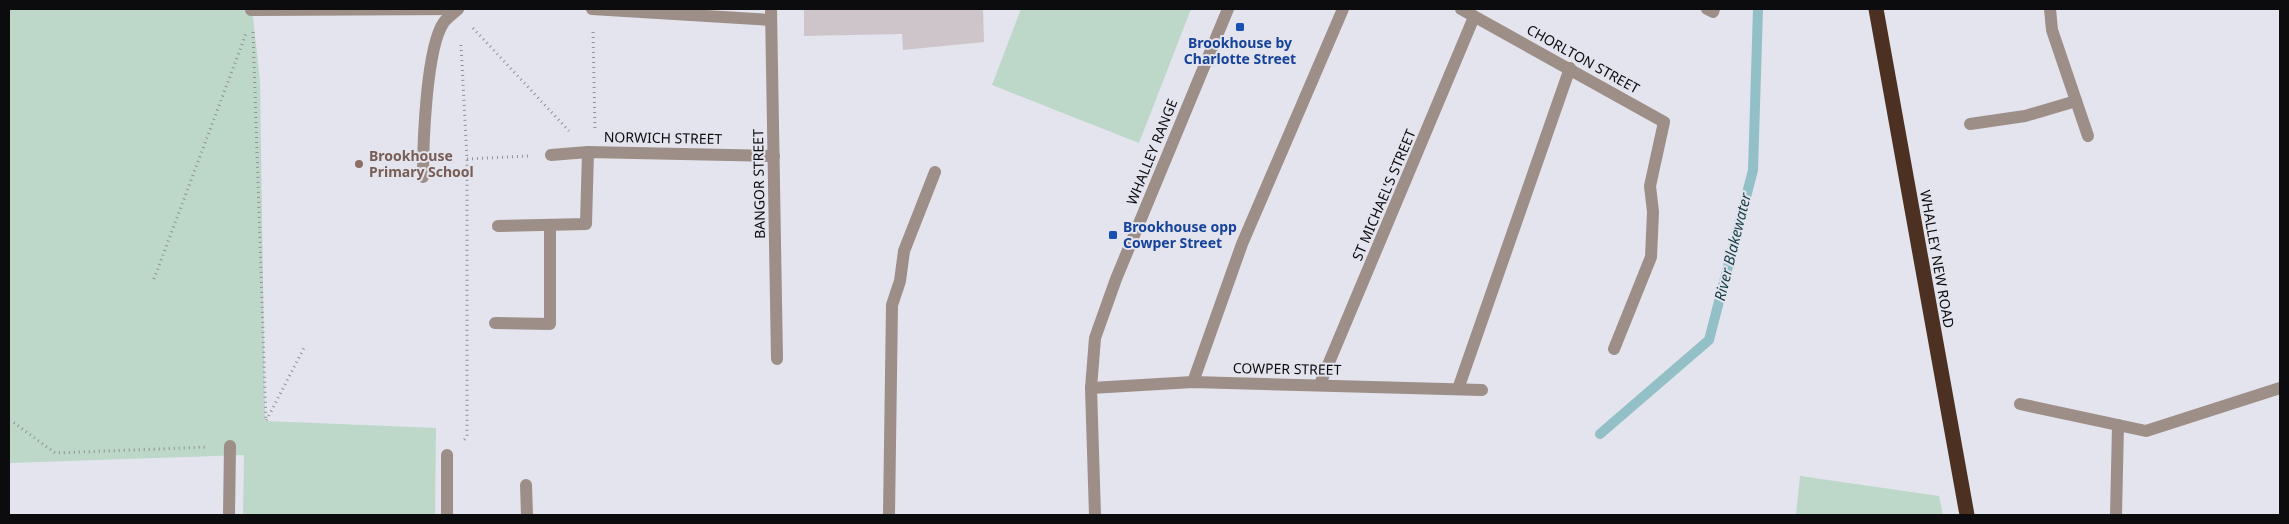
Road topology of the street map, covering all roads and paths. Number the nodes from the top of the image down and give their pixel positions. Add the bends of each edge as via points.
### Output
1 (592, 9) edge
2 (1228, 9) edge
3 (1343, 9) edge
4 (1461, 9) edge
5 (1707, 9) edge
6 (1714, 9) edge
7 (1876, 9) edge
8 (2050, 9) edge
9 (459, 11) edge
10 (252, 13) edge
11 (771, 14) edge
12 (1474, 17) junction
13 (1570, 68) junction
14 (2076, 101) junction
15 (1970, 124) dead end
16 (2088, 136) dead end
17 (592, 152) junction
18 (551, 155) joint
19 (774, 156) junction
20 (467, 158) junction
21 (936, 172) dead end
22 (424, 177) dead end
23 (498, 226) dead end
24 (550, 226) junction
25 (154, 279) dead end
26 (495, 322) dead end
27 (305, 346) dead end
28 (1614, 349) dead end
29 (777, 359) dead end
30 (1193, 382) junction
31 (1320, 384) junction
32 (1091, 388) junction
33 (2280, 388) edge
34 (1458, 389) junction
35 (1482, 390) dead end
36 (2020, 404) dead end
37 (9, 422) edge
38 (2118, 425) junction
39 (230, 446) joint
40 (447, 455) joint
41 (526, 485) dead end
42 (229, 515) edge
43 (447, 515) edge
44 (527, 515) edge
45 (889, 515) edge
46 (1095, 515) edge
47 (1967, 515) edge
48 (2116, 515) edge

1 - 11 street
1 - 17 path
2 - 32 street, WHALLEY RANGE via 1103,312 1095,338
3 - 30 street via 1242,244
4 - 12 street, CHORLTON STREET
5 - 6 street via 1713,12
7 - 47 highway, WHALLEY NEW ROAD
8 - 14 street via 2052,30
9 - 10 street
9 - 17 path
9 - 20 path
9 - 22 street via 444,22 438,35 428,92 423,144
10 - 25 path
10 - 27 path via 266,421
11 - 19 street, BANGOR STREET
12 - 13 street, CHORLTON STREET
12 - 31 street, ST MICHAEL'S STREET
13 - 28 street, CHORLTON STREET via 1664,122 1650,186 1653,212 1651,257
13 - 34 street
14 - 15 street via 2025,116
14 - 16 street
17 - 18 street, NORWICH STREET
17 - 19 street, NORWICH STREET
17 - 24 street via 586,224
18 - 20 path
19 - 29 street, BANGOR STREET
20 - 40 path via 467,437
21 - 45 street via 904,251 900,281 892,305
23 - 24 street
24 - 26 street via 550,324
30 - 31 street, COWPER STREET
30 - 32 street, COWPER STREET
31 - 34 street, COWPER STREET
32 - 46 street, WHALLEY RANGE
33 - 38 street via 2146,431
34 - 35 street, COWPER STREET
36 - 38 street
37 - 39 path via 55,453
38 - 48 street
39 - 42 street
40 - 43 street
41 - 44 street

